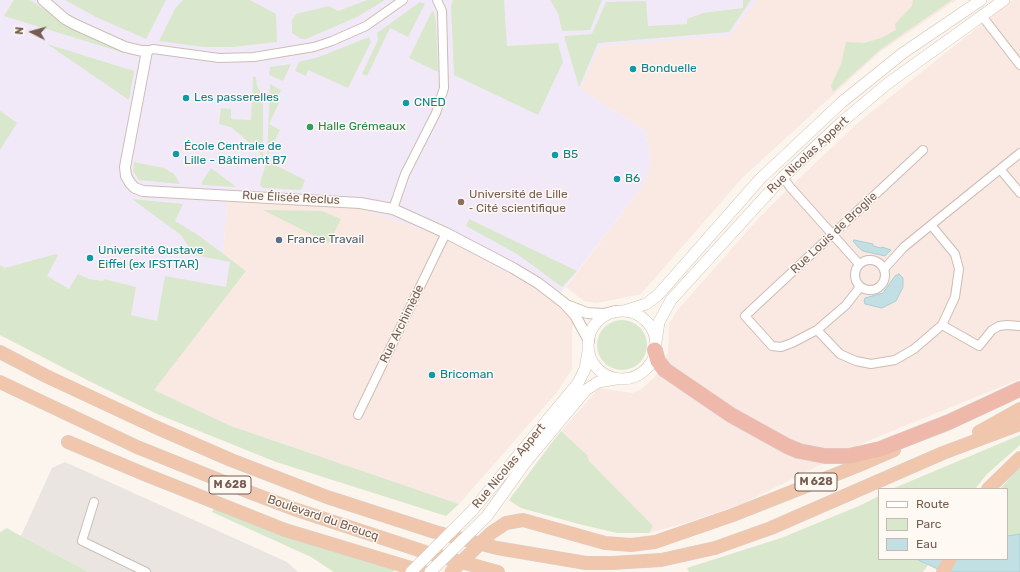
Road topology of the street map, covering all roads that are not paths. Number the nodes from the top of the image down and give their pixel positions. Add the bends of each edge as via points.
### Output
1 (43, 0) edge
2 (403, 0) edge
3 (438, 0) edge
4 (981, 0) edge
5 (1003, 1) edge
6 (982, 16) junction
7 (147, 51) junction
8 (1020, 65) edge
9 (923, 150) dead end
10 (1020, 153) edge
11 (1000, 169) junction
12 (783, 177) junction
13 (1020, 193) edge
14 (393, 209) junction
15 (931, 225) junction
16 (446, 233) junction
17 (833, 234) junction
18 (859, 264) junction
19 (884, 269) junction
20 (860, 287) junction
21 (564, 303) junction
22 (620, 311) junction
23 (942, 326) junction
24 (1020, 326) edge
25 (817, 330) junction
26 (589, 345) junction
27 (656, 346) junction
28 (0, 352) edge
29 (620, 378) junction
30 (0, 382) edge
31 (1020, 389) edge
32 (1020, 409) edge
33 (358, 415) dead end
34 (949, 422) junction
35 (1020, 424) edge
36 (68, 442) dead end
37 (943, 453) junction
38 (1020, 458) edge
39 (989, 488) edge
40 (94, 502) dead end
41 (949, 560) edge
42 (146, 572) edge
43 (411, 572) edge
44 (424, 572) edge
45 (430, 572) edge
46 (451, 572) edge
47 (498, 572) edge
48 (943, 572) edge

1 - 7 street via 65,20 79,27 125,47
2 - 7 street via 366,26 308,48 254,57 219,58 153,49
3 - 14 street via 442,11 445,72 443,92 436,113 405,174
4 - 22 main road, Rue Nicolas Appert via 903,53 842,102 754,185 658,295 646,304
5 - 6 main road, Rue Nicolas Appert
6 - 8 street
6 - 12 main road, Rue Nicolas Appert via 887,84
7 - 14 street, Rue Élisée Reclus via 125,167 126,176 135,188 143,191 368,203
9 - 17 street, Rue Louis de Broglie
10 - 11 street
11 - 13 street
11 - 15 street
12 - 17 street
12 - 27 main road, Rue Nicolas Appert via 671,300 659,322
14 - 16 street, Rue Élisée Reclus
15 - 19 street via 904,247
15 - 23 street via 956,254 959,269 955,297
16 - 21 street, Rue Élisée Reclus via 513,268
16 - 33 street, Rue Archimède
17 - 18 street
17 - 25 street, Rue Louis de Broglie via 745,316 772,346 781,347
18 - 19 street via 873,260
18 - 20 street via 854,273
19 - 20 street via 885,279 879,288 870,291
20 - 25 street via 846,305
21 - 22 street, Rue Élisée Reclus via 587,313
21 - 26 street, Rue Élisée Reclus via 580,321
22 - 26 main road via 608,314 597,322 591,332
22 - 27 main road via 639,315 647,322 653,332
23 - 24 street via 979,346 992,330 999,326
23 - 25 street via 896,360 871,364 840,354
26 - 29 main road via 591,357 598,368 608,375
26 - 43 main road, Rue Nicolas Appert, bridge via 585,369 578,383 472,511
27 - 29 main road via 652,361 645,370 632,377
27 - 34 highway via 660,364 681,381 741,421 799,451 837,457 863,454
28 - 37 highway, Boulevard du Breucq / M 628 via 106,405 231,460 327,497 453,537 515,553 586,563 668,559 714,548 771,528
29 - 45 main road, Rue Nicolas Appert, bridge via 598,382 586,390 525,463 487,516
30 - 47 highway, Boulevard du Breucq / M 628 via 137,447 294,509 425,552
31 - 34 highway, M 628
32 - 37 highway, M 628
34 - 46 highway, M 628, bridge via 858,466 679,535 654,542 631,545 605,543 523,520 506,523
35 - 37 highway, M 628
36 - 44 highway via 284,530
38 - 39 highway
40 - 42 street via 82,541
41 - 48 highway

